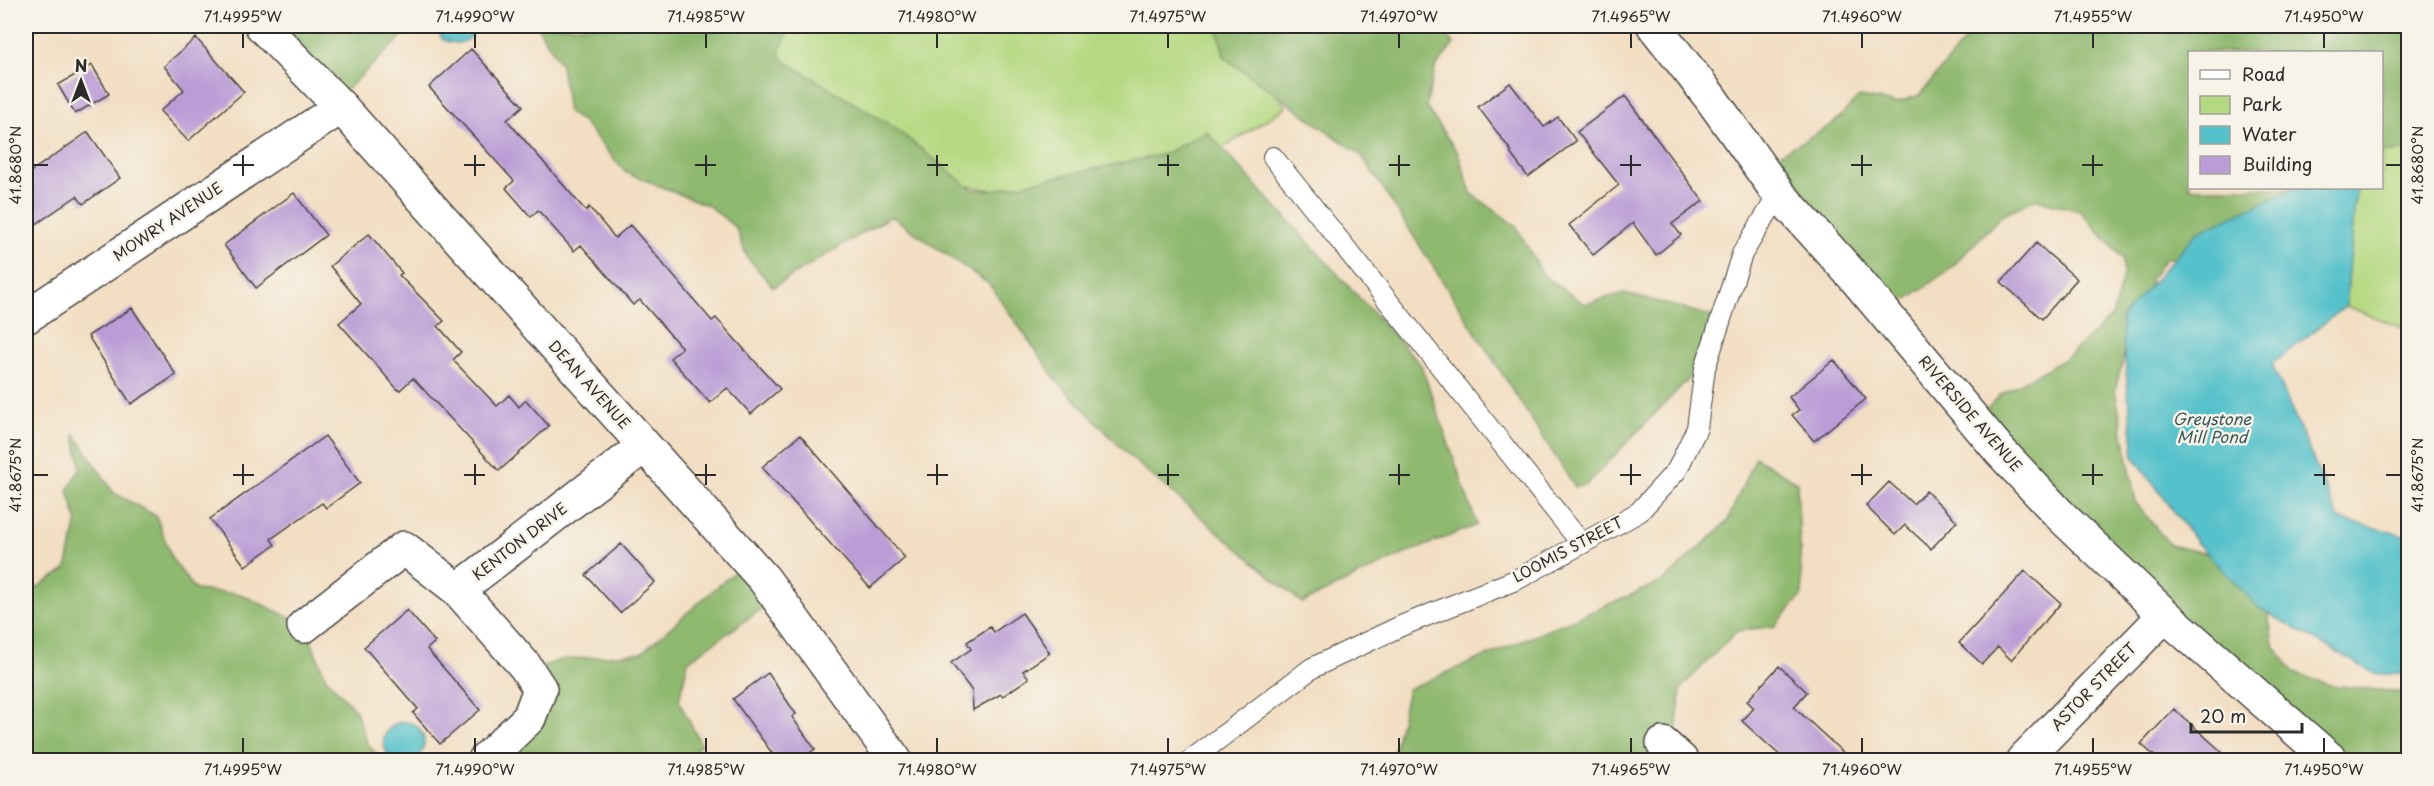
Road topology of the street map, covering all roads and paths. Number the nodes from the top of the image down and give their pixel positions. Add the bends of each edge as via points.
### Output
1 (262, 26) edge
2 (1654, 26) edge
3 (340, 107) junction
4 (1273, 157) dead end
5 (1779, 195) junction
6 (26, 317) edge
7 (644, 446) junction
8 (1582, 544) junction
9 (458, 590) junction
10 (2166, 615) junction
11 (304, 626) dead end
12 (485, 760) edge
13 (895, 760) edge
14 (1191, 760) edge
15 (2023, 760) edge
16 (2331, 760) edge

1 - 3 street, DEAN AVENUE
2 - 5 street, RIVERSIDE AVENUE
3 - 6 street, MOWRY AVENUE
3 - 7 street, DEAN AVENUE
4 - 8 lane
5 - 8 lane, LOOMIS STREET via 1742,254 1706,368 1697,428 1677,470 1639,512
5 - 10 street, RIVERSIDE AVENUE via 1855,278 2000,451 2061,516
7 - 9 street, KENTON DRIVE
7 - 13 street, DEAN AVENUE via 764,579
8 - 14 lane, LOOMIS STREET via 1518,579 1401,626 1312,668
9 - 11 street via 404,548
9 - 12 street, KENTON DRIVE via 525,666 540,689 529,718
10 - 15 street, ASTOR STREET
10 - 16 street, RIVERSIDE AVENUE

